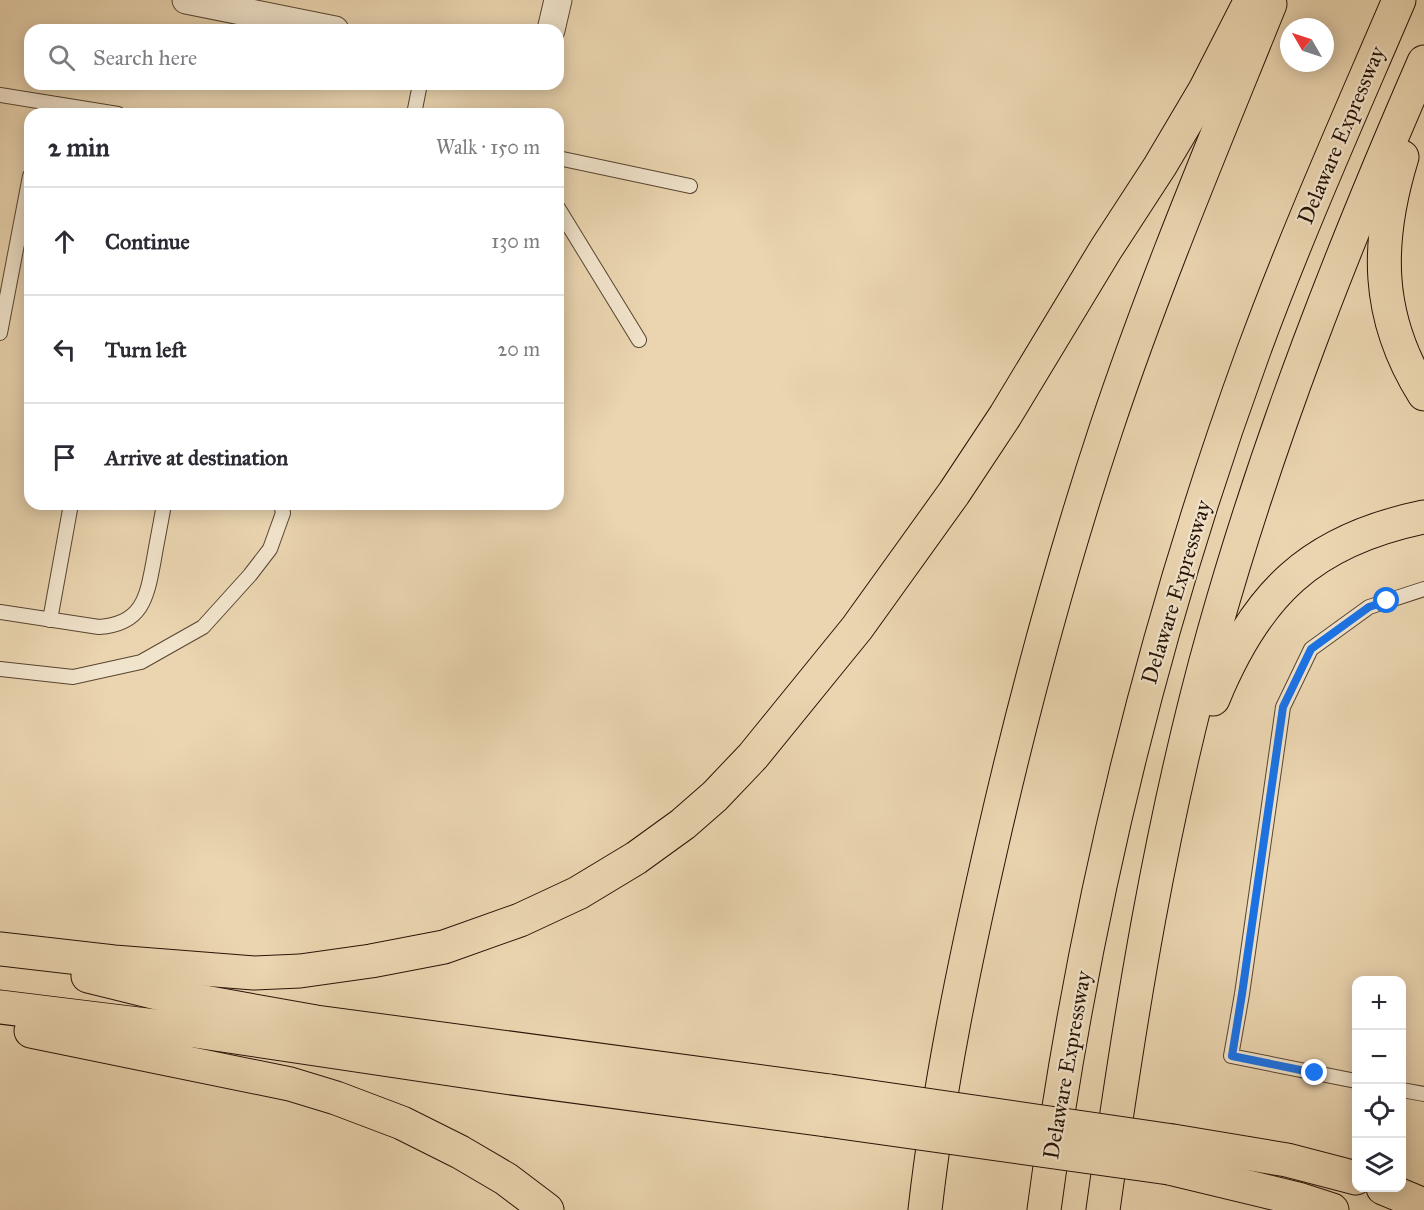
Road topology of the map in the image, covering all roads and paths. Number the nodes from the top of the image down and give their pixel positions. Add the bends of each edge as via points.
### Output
1 (186, 0) edge
2 (558, 0) edge
3 (1251, 0) edge
4 (1272, 0) edge
5 (1399, 0) edge
6 (305, 24) edge
7 (552, 24) edge
8 (1424, 62) edge
9 (419, 90) edge
10 (0, 94) edge
11 (1424, 99) edge
12 (43, 108) edge
13 (415, 108) edge
14 (564, 159) edge
15 (690, 186) dead end
16 (24, 207) edge
17 (564, 218) edge
18 (0, 333) edge
19 (639, 340) dead end
20 (1424, 394) edge
21 (70, 510) edge
22 (163, 510) edge
23 (282, 510) edge
24 (1424, 517) edge
25 (1424, 589) edge
26 (0, 612) edge
27 (50, 620) junction
28 (0, 669) edge
29 (1169, 816) junction
30 (0, 949) edge
31 (0, 954) edge
32 (0, 1007) edge
33 (0, 1025) edge
34 (1352, 1080) edge
35 (1406, 1091) edge
36 (1424, 1094) edge
37 (828, 1106) junction
38 (1171, 1155) junction
39 (1352, 1177) edge
40 (1393, 1192) edge
41 (1424, 1205) edge
42 (547, 1210) edge
43 (925, 1210) edge
44 (1044, 1210) edge
45 (1102, 1210) edge
46 (1332, 1210) edge

1 - 6 street
2 - 7 street
3 - 30 highway via 1160,166 954,493 856,628 753,756 683,824 578,893 520,920 444,946 371,961 254,973 114,963
4 - 43 highway via 1154,296 1107,427 1058,583 1017,735 964,967 943,1078
5 - 44 highway, Delaware Expressway via 1285,267 1222,441 1167,617 1100,884 1066,1062
8 - 29 highway via 1337,267 1271,448 1214,632
9 - 13 lane
10 - 12 lane
11 - 20 highway via 1394,183 1383,265 1390,316
14 - 15 lane
16 - 18 lane
17 - 19 lane
21 - 27 lane
22 - 27 lane via 149,588 137,612 113,627
23 - 28 lane via 270,549 203,627 141,662 73,677
24 - 29 highway via 1378,528 1328,550 1306,564 1269,600 1224,672
25 - 34 lane via 1369,607 1311,649 1283,707 1232,1056
26 - 27 lane
29 - 45 highway via 1144,942
31 - 37 highway via 165,995
32 - 37 highway via 195,1031 497,1076
33 - 42 highway via 290,1084 336,1098 402,1123 460,1152 506,1179
35 - 36 lane
37 - 38 highway, bridge
38 - 39 highway via 1287,1160
38 - 46 highway
40 - 41 highway

